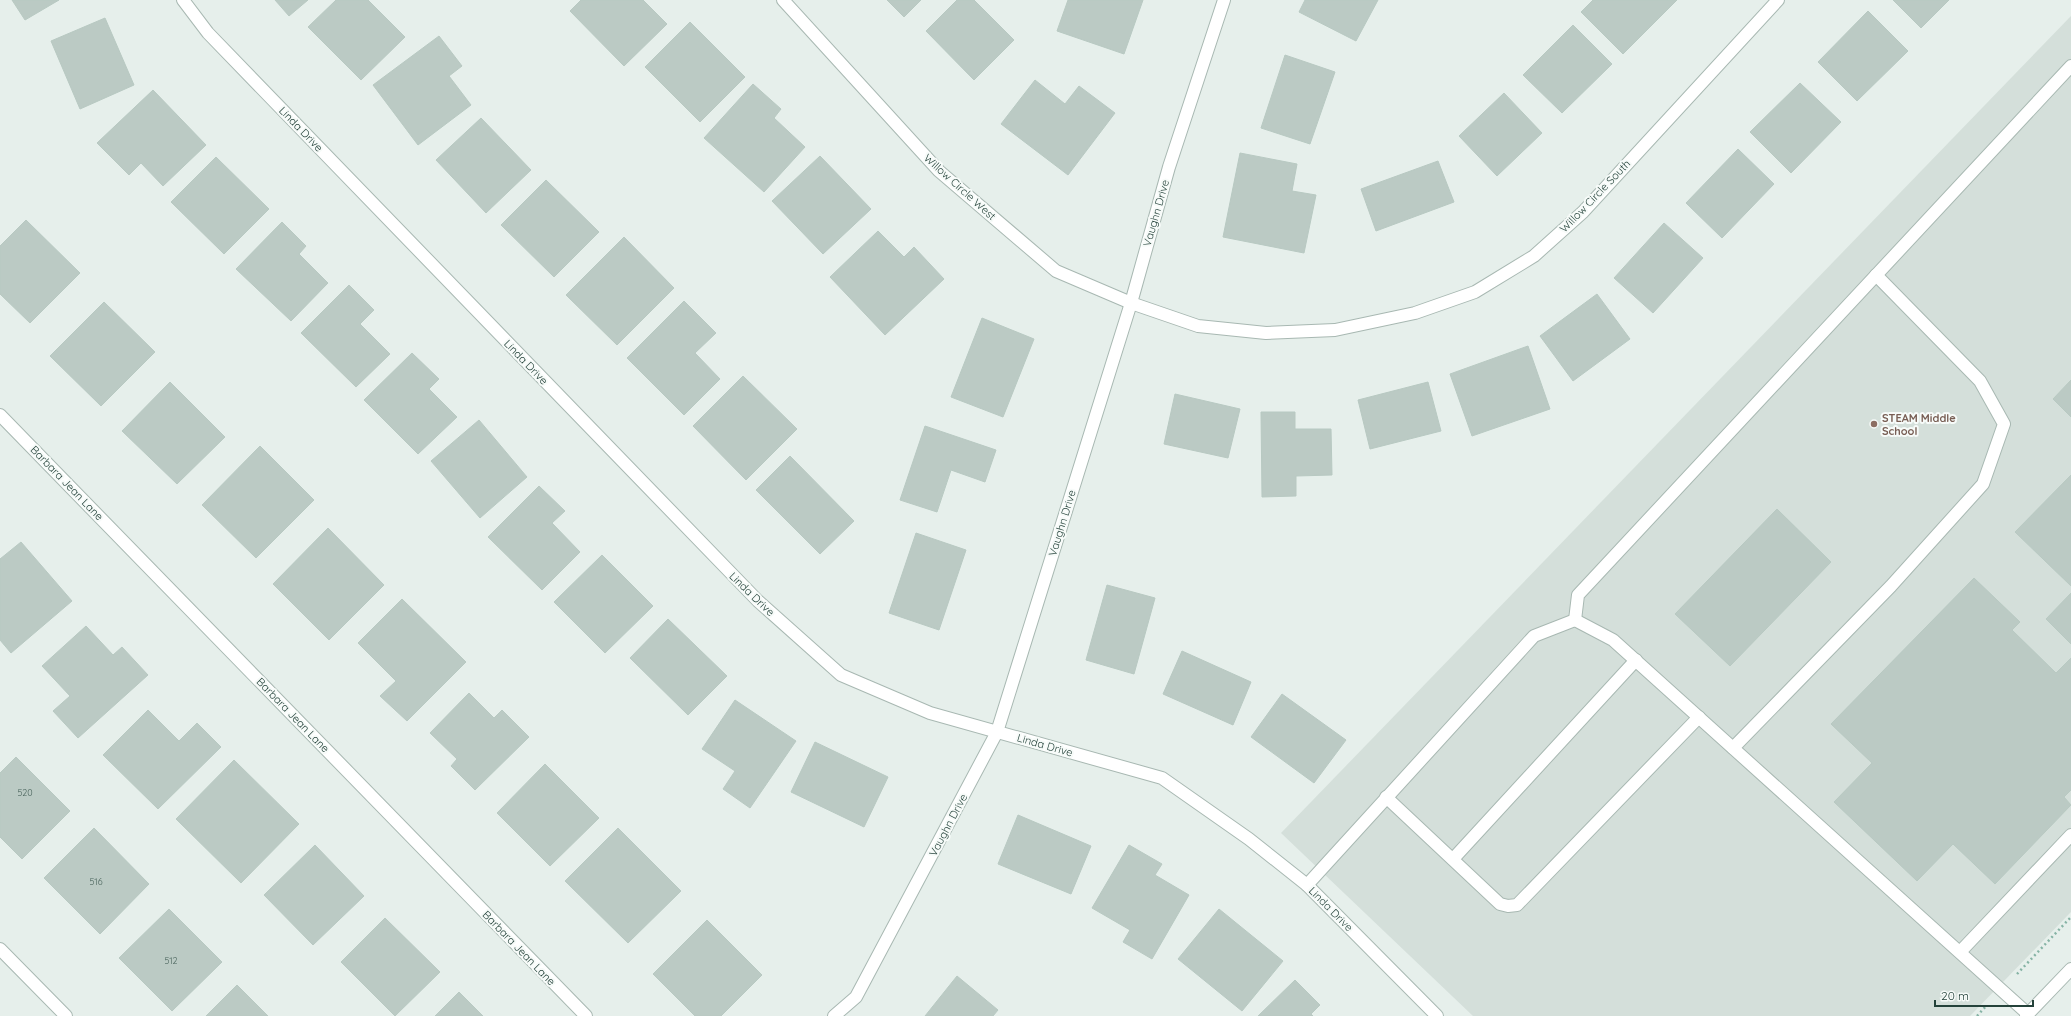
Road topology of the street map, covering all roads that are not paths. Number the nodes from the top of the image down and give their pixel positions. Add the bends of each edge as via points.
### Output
1 (183, 0) edge
2 (783, 0) edge
3 (1224, 0) edge
4 (1778, 0) edge
5 (2071, 66) edge
6 (1876, 275) junction
7 (1131, 303) junction
8 (0, 415) edge
9 (1575, 620) junction
10 (1636, 660) junction
11 (1699, 717) junction
12 (997, 732) junction
13 (1733, 748) junction
14 (1386, 797) junction
15 (2071, 835) edge
16 (1453, 859) junction
17 (1307, 885) junction
18 (0, 949) edge
19 (1960, 952) junction
20 (2071, 970) edge
21 (2028, 1015) edge
22 (66, 1016) edge
23 (586, 1016) edge
24 (834, 1016) edge
25 (1437, 1016) edge

1 - 12 street, Linda Drive via 213,38 758,600 829,665 841,675 930,713
2 - 7 street, Willow Circle West via 940,172 1056,271
3 - 7 street, Vaughn Drive via 1169,167
4 - 7 street, Willow Circle South via 1583,212 1534,256 1475,292 1415,312 1335,330 1266,333 1198,326
5 - 6 street
6 - 9 street via 1578,595
6 - 13 street via 1980,381 2004,424 1983,484 1891,586
7 - 12 street, Vaughn Drive
8 - 23 street, Barbara Jean Lane
9 - 10 street via 1612,640
9 - 14 street via 1534,636
10 - 11 street
10 - 16 street
11 - 13 street
11 - 16 street via 1517,905 1500,904
12 - 17 street, Linda Drive via 1162,778 1249,839
12 - 24 street, Vaughn Drive via 856,997
13 - 19 street
14 - 16 street
14 - 17 street
15 - 19 street
17 - 25 street, Linda Drive
18 - 22 street
19 - 21 street
20 - 21 street

